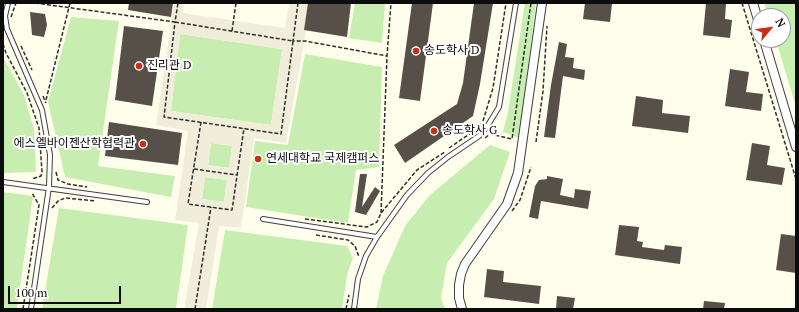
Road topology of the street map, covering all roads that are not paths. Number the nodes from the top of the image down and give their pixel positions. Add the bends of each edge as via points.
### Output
1 (8, 3) edge
2 (516, 3) edge
3 (542, 3) edge
4 (766, 48) edge
5 (796, 147) edge
6 (3, 182) edge
7 (49, 187) junction
8 (147, 202) dead end
9 (263, 219) dead end
10 (377, 237) junction
11 (31, 309) edge
12 (354, 309) edge
13 (462, 309) edge

1 - 7 lane via 5,16 7,29 42,110 50,155
2 - 10 lane via 499,107 479,136 428,173 407,195
3 - 13 street via 518,174 507,204 465,264 459,285
4 - 5 street
6 - 7 lane
7 - 8 lane
7 - 11 lane
9 - 10 lane
10 - 12 lane via 366,256 358,280

